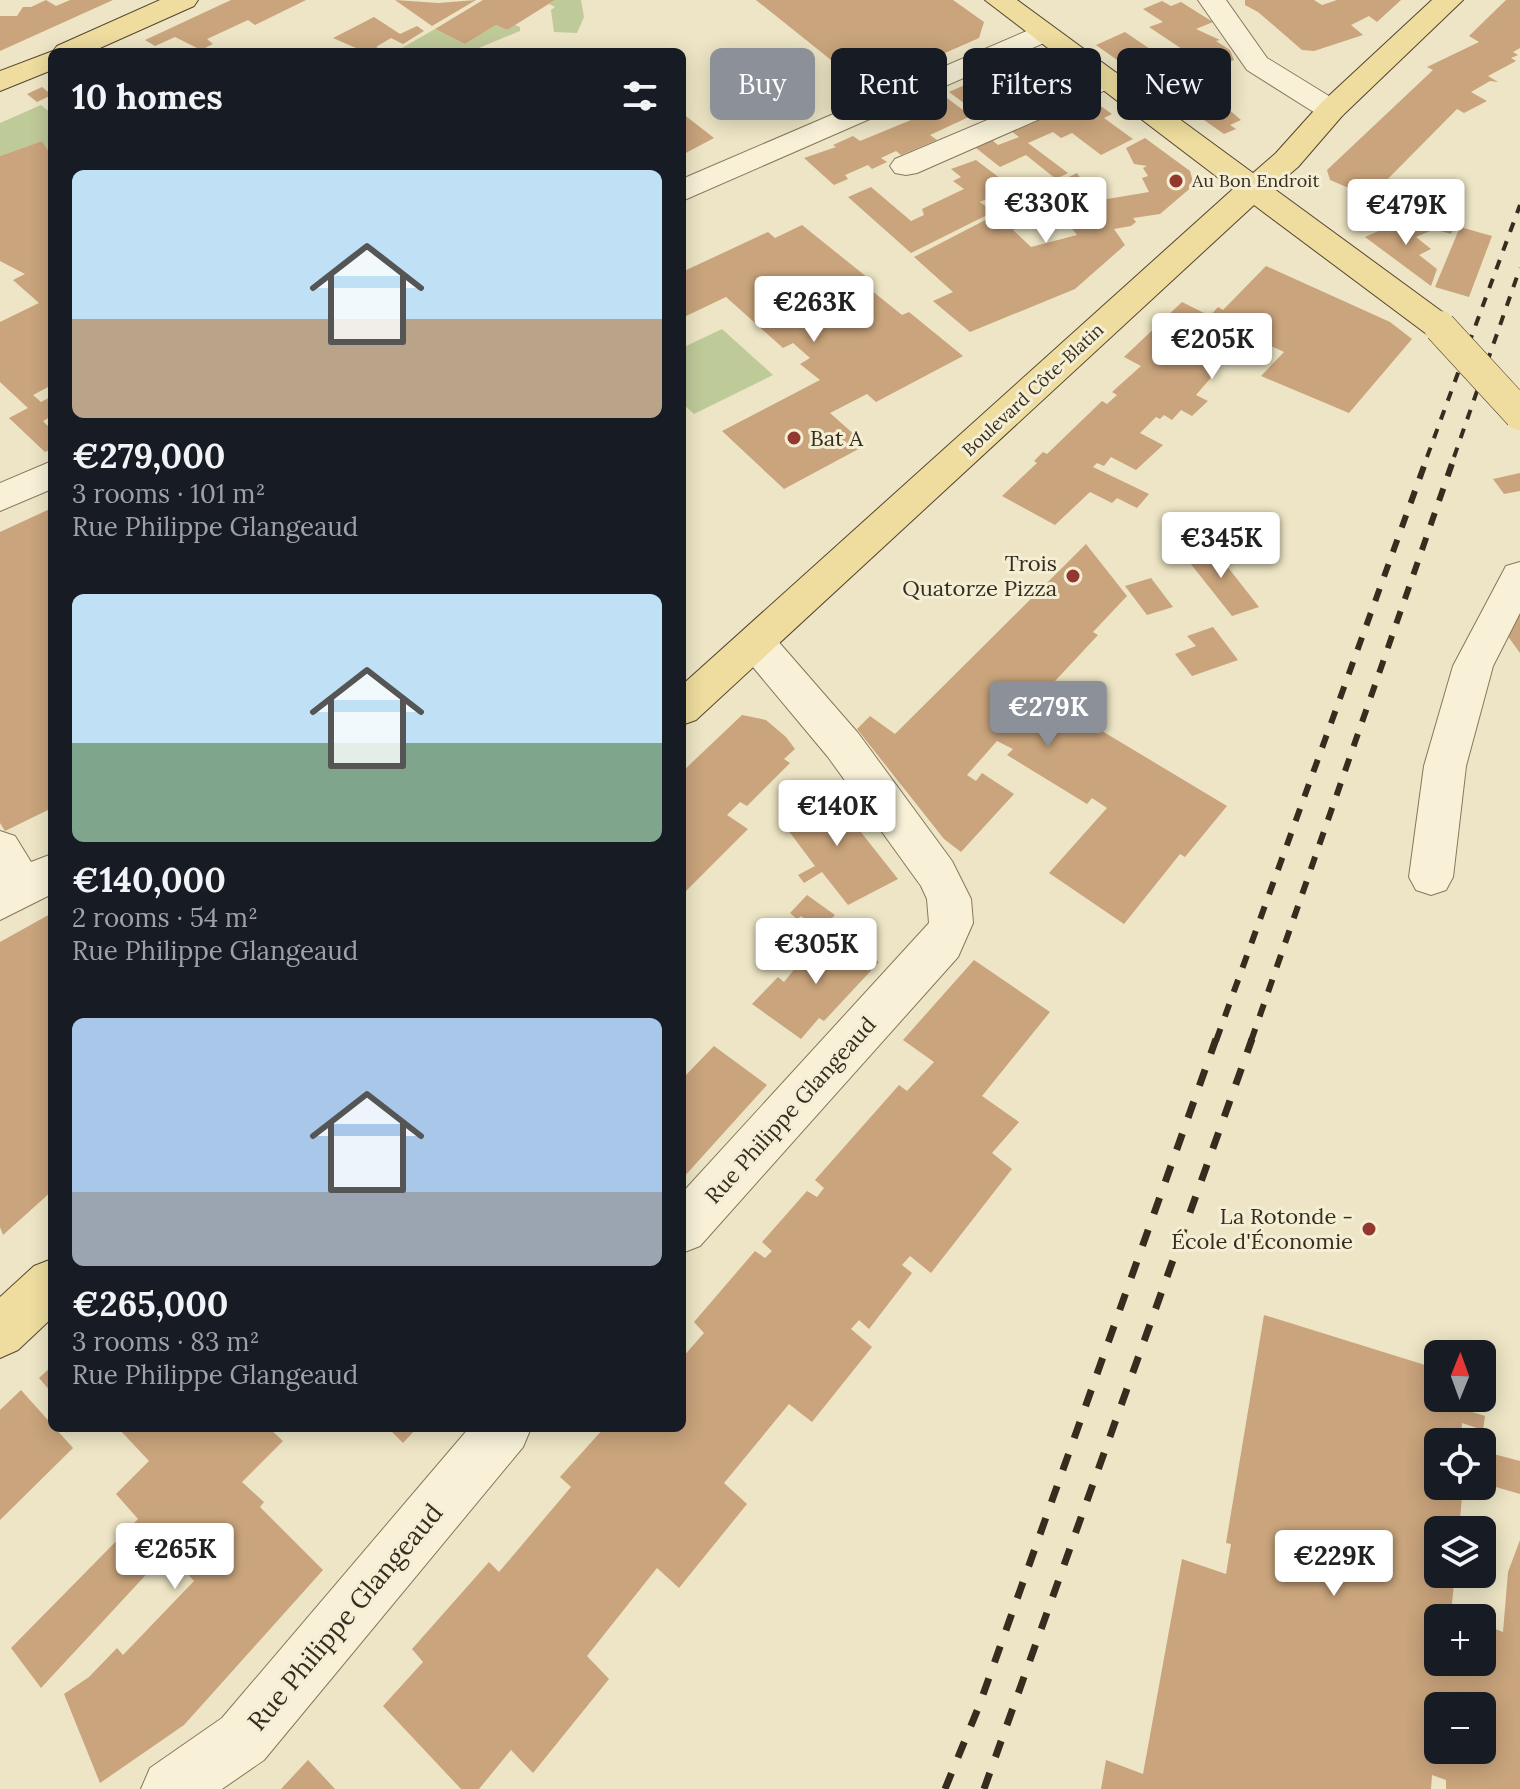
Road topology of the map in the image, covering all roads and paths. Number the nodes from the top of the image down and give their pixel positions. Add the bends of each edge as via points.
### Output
1 (184, 0) edge
2 (999, 0) edge
3 (1212, 0) edge
4 (1449, 0) edge
5 (1043, 33) junction
6 (76, 48) edge
7 (48, 61) edge
8 (1106, 79) junction
9 (0, 82) edge
10 (1331, 110) junction
11 (906, 166) dead end
12 (1253, 188) junction
13 (686, 189) edge
14 (1514, 400) edge
15 (48, 476) edge
16 (0, 498) edge
17 (1520, 576) edge
18 (756, 643) junction
19 (686, 705) edge
20 (0, 849) edge
21 (1431, 877) dead end
22 (25, 887) edge
23 (686, 1225) edge
24 (48, 1288) edge
25 (0, 1332) edge
26 (501, 1432) edge
27 (171, 1789) edge

1 - 6 main road
2 - 5 main road
3 - 10 street via 1257,64
4 - 10 main road, Boulevard Côte-Blatin
5 - 8 main road
5 - 13 street
7 - 9 main road
8 - 11 street
8 - 12 main road
10 - 12 main road, Boulevard Côte-Blatin via 1287,160
12 - 14 main road, bridge via 1440,327
12 - 18 main road, Boulevard Côte-Blatin
15 - 16 street
17 - 21 street via 1473,666 1445,766
18 - 19 main road, Boulevard Côte-Blatin
18 - 23 street, Rue Philippe Glangeaud via 843,745 937,874 949,899 951,923 942,943
20 - 22 street
24 - 25 main road
26 - 27 street, Rue Philippe Glangeaud via 243,1739

